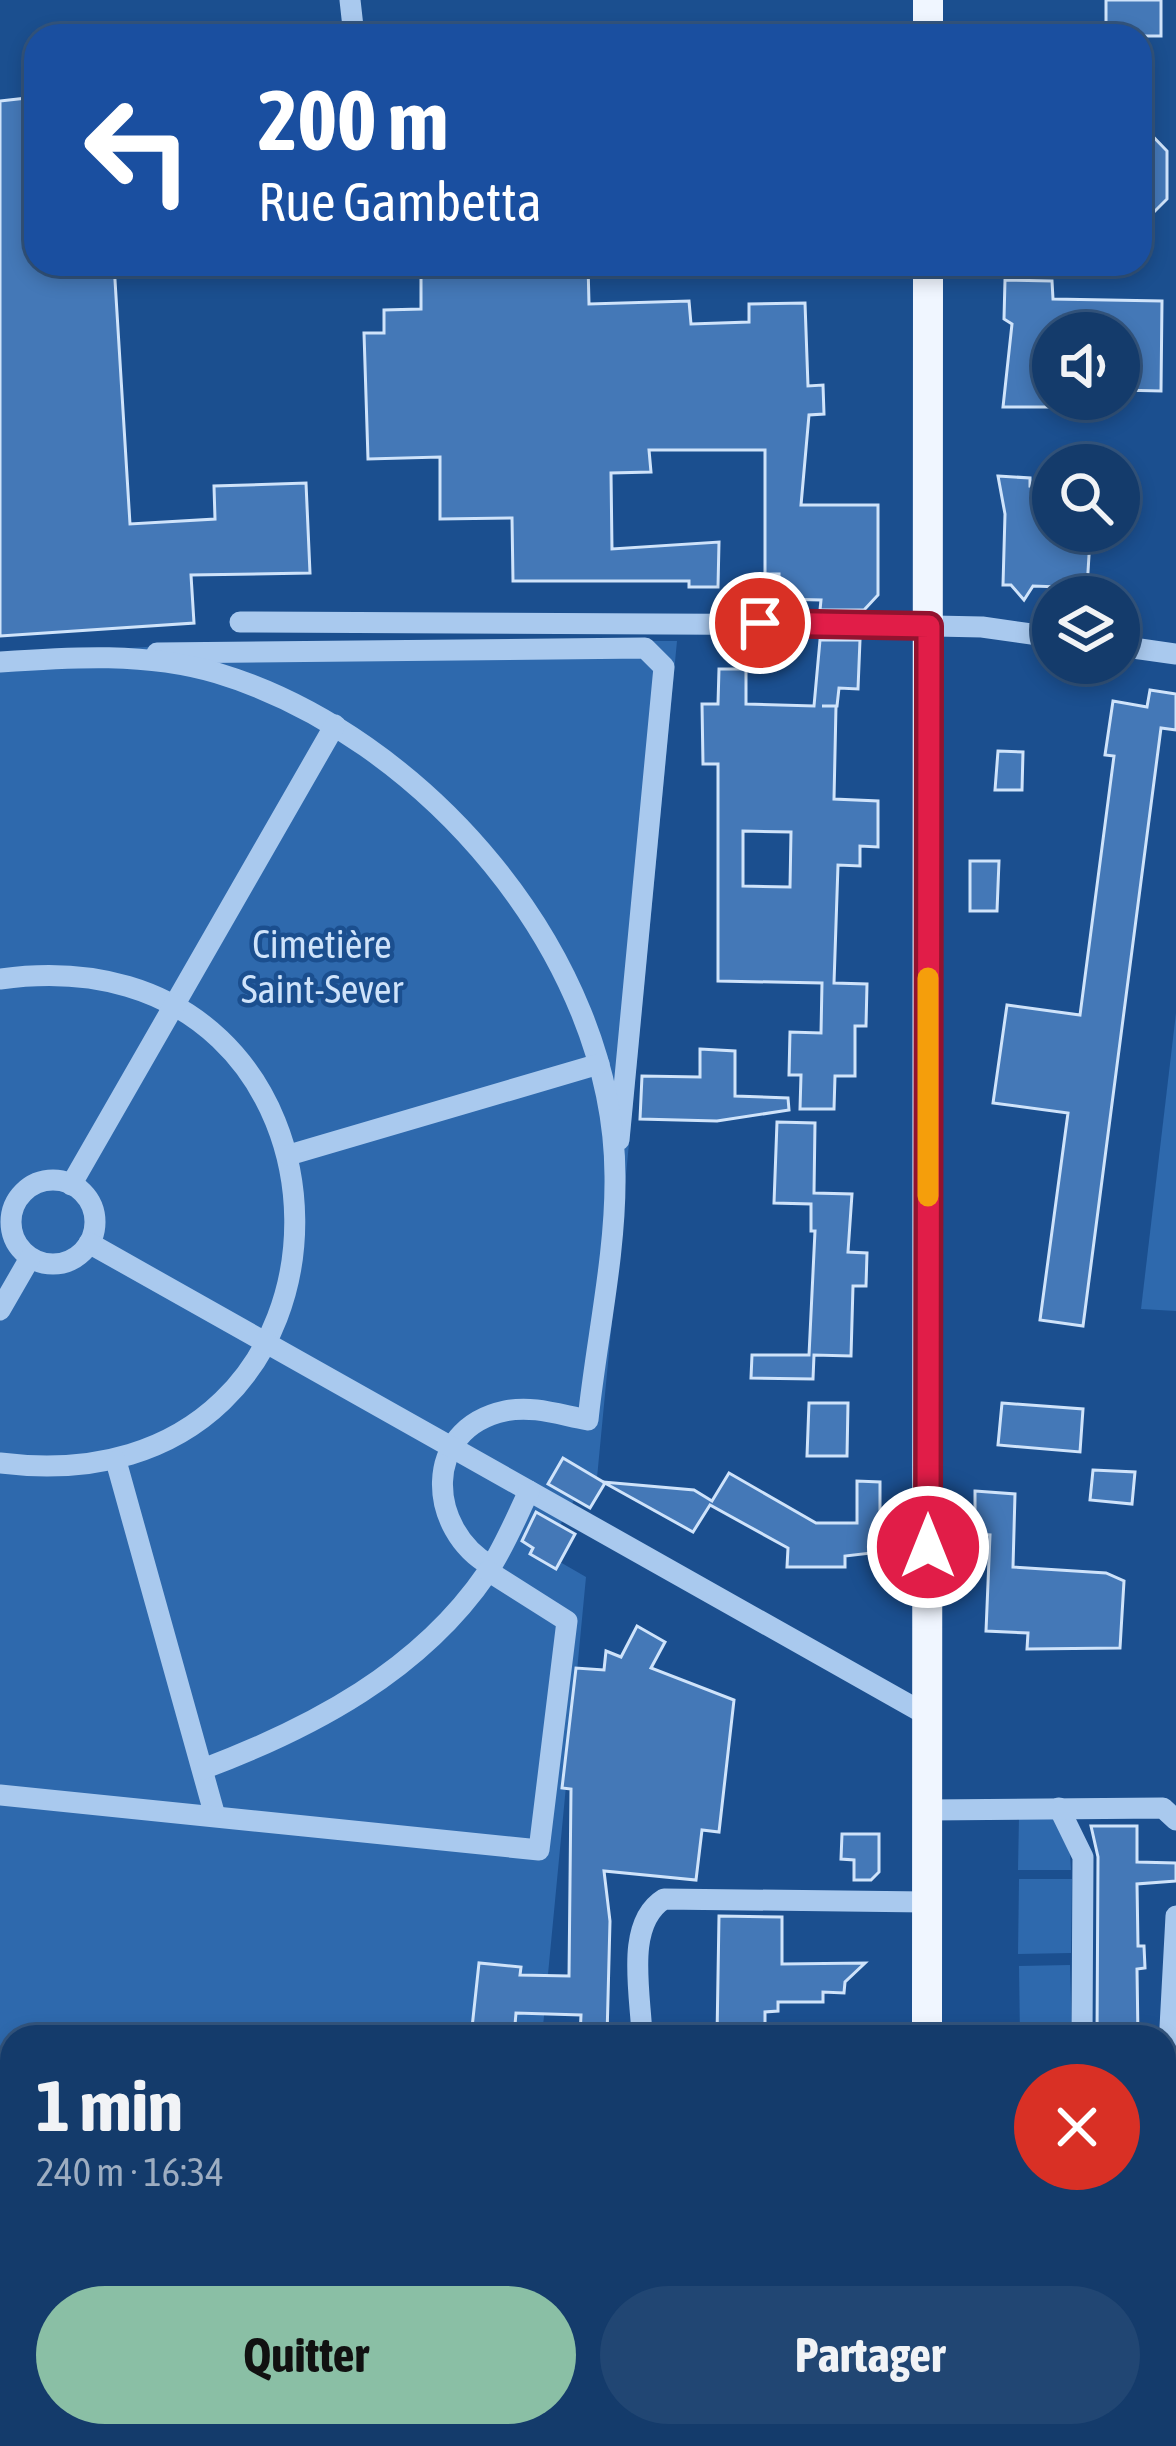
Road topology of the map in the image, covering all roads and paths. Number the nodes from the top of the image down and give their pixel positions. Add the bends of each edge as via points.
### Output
1 (928, 276) edge
2 (241, 622) dead end
3 (929, 626) junction
4 (1032, 635) edge
5 (1140, 649) edge
6 (1176, 654) edge
7 (97, 655) junction
8 (0, 662) edge
9 (334, 725) junction
10 (0, 979) edge
11 (174, 1006) junction
12 (599, 1064) junction
13 (289, 1155) junction
14 (615, 1176) junction
15 (71, 1185) junction
16 (8, 1197) edge
17 (89, 1243) junction
18 (30, 1258) junction
19 (0, 1310) edge
20 (267, 1343) junction
21 (453, 1448) junction
22 (116, 1461) junction
23 (0, 1463) edge
24 (529, 1491) junction
25 (490, 1569) junction
26 (927, 1715) junction
27 (203, 1769) junction
28 (0, 1795) edge
29 (1059, 1808) junction
30 (928, 1810) junction
31 (214, 1816) junction
32 (1176, 1820) edge
33 (926, 1902) junction
34 (1176, 1916) edge
35 (641, 2025) edge
36 (927, 2025) edge
37 (1082, 2025) edge
38 (1170, 2025) edge

1 - 3 main road
2 - 3 street
3 - 4 street
3 - 26 main road
5 - 6 street
7 - 8 street
7 - 9 street via 214,672
7 - 14 street via 645,648 664,667
9 - 11 street
9 - 12 street via 437,802 497,868 541,935
10 - 11 street via 48,972 113,980
11 - 13 street via 224,1045 264,1096
11 - 15 street
12 - 13 street
12 - 14 street
13 - 20 street via 296,1252
14 - 21 street via 588,1420 532,1408 502,1412 479,1421
15 - 16 street via 34,1184
15 - 17 street via 94,1216
16 - 18 street via 11,1226
17 - 18 street via 57,1264
17 - 20 street
18 - 19 street
20 - 21 street
20 - 22 street via 203,1417
21 - 24 street
21 - 25 street via 441,1470 445,1513 468,1553
22 - 23 street via 52,1470
22 - 27 street
24 - 25 street
24 - 26 street
25 - 27 street via 403,1664 332,1711
25 - 31 street via 567,1621 539,1850
26 - 30 main road
27 - 31 street
28 - 31 street
29 - 30 street
29 - 32 street via 1163,1808
29 - 37 street via 1083,1857
30 - 33 main road
33 - 35 street via 664,1899 640,1927
33 - 36 main road
34 - 38 street

